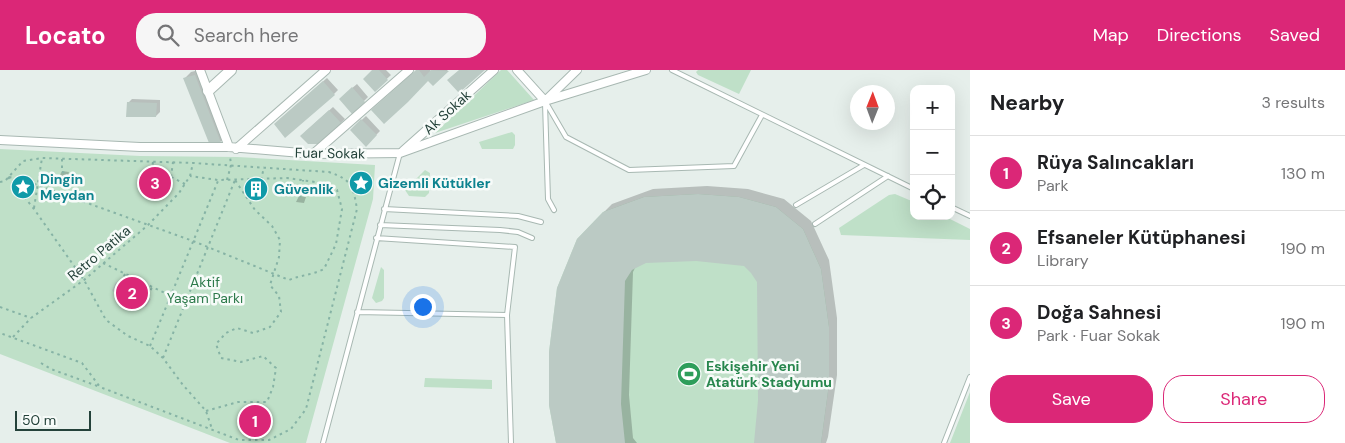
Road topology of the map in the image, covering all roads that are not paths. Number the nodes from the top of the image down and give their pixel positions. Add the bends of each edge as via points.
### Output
1 (200, 70) edge
2 (231, 70) edge
3 (326, 70) edge
4 (409, 70) edge
5 (494, 70) edge
6 (517, 70) edge
7 (577, 70) edge
8 (646, 70) edge
9 (672, 70) edge
10 (208, 91) junction
11 (545, 101) junction
12 (762, 115) junction
13 (0, 140) edge
14 (232, 148) junction
15 (313, 154) junction
16 (400, 154) junction
17 (864, 165) junction
18 (888, 176) junction
19 (910, 187) edge
20 (796, 205) dead end
21 (384, 209) junction
22 (955, 209) edge
23 (554, 210) dead end
24 (970, 216) edge
25 (541, 222) dead end
26 (815, 224) dead end
27 (380, 225) junction
28 (376, 238) junction
29 (532, 238) dead end
30 (357, 312) junction
31 (506, 314) junction
32 (970, 377) edge
33 (323, 443) edge
34 (511, 443) edge
35 (944, 443) edge

1 - 10 street
2 - 10 street
3 - 14 street
4 - 15 street
5 - 16 street, Ak Sokak
6 - 11 street
7 - 11 street
8 - 11 street, Fuar Sokak
9 - 12 lane
10 - 14 street
11 - 12 lane via 566,137 628,170 734,166
11 - 16 street, Fuar Sokak
11 - 23 lane via 548,199
12 - 17 lane
13 - 14 street, Fuar Sokak
14 - 15 street, Fuar Sokak
15 - 16 street, Fuar Sokak
16 - 21 lane
17 - 18 lane
17 - 20 lane
18 - 19 lane
18 - 26 lane
21 - 25 lane via 518,216
21 - 27 lane
22 - 24 lane
27 - 28 lane
27 - 29 lane via 500,230
28 - 30 lane
28 - 31 lane via 515,247
30 - 31 lane
30 - 33 lane
31 - 34 lane
32 - 35 lane

